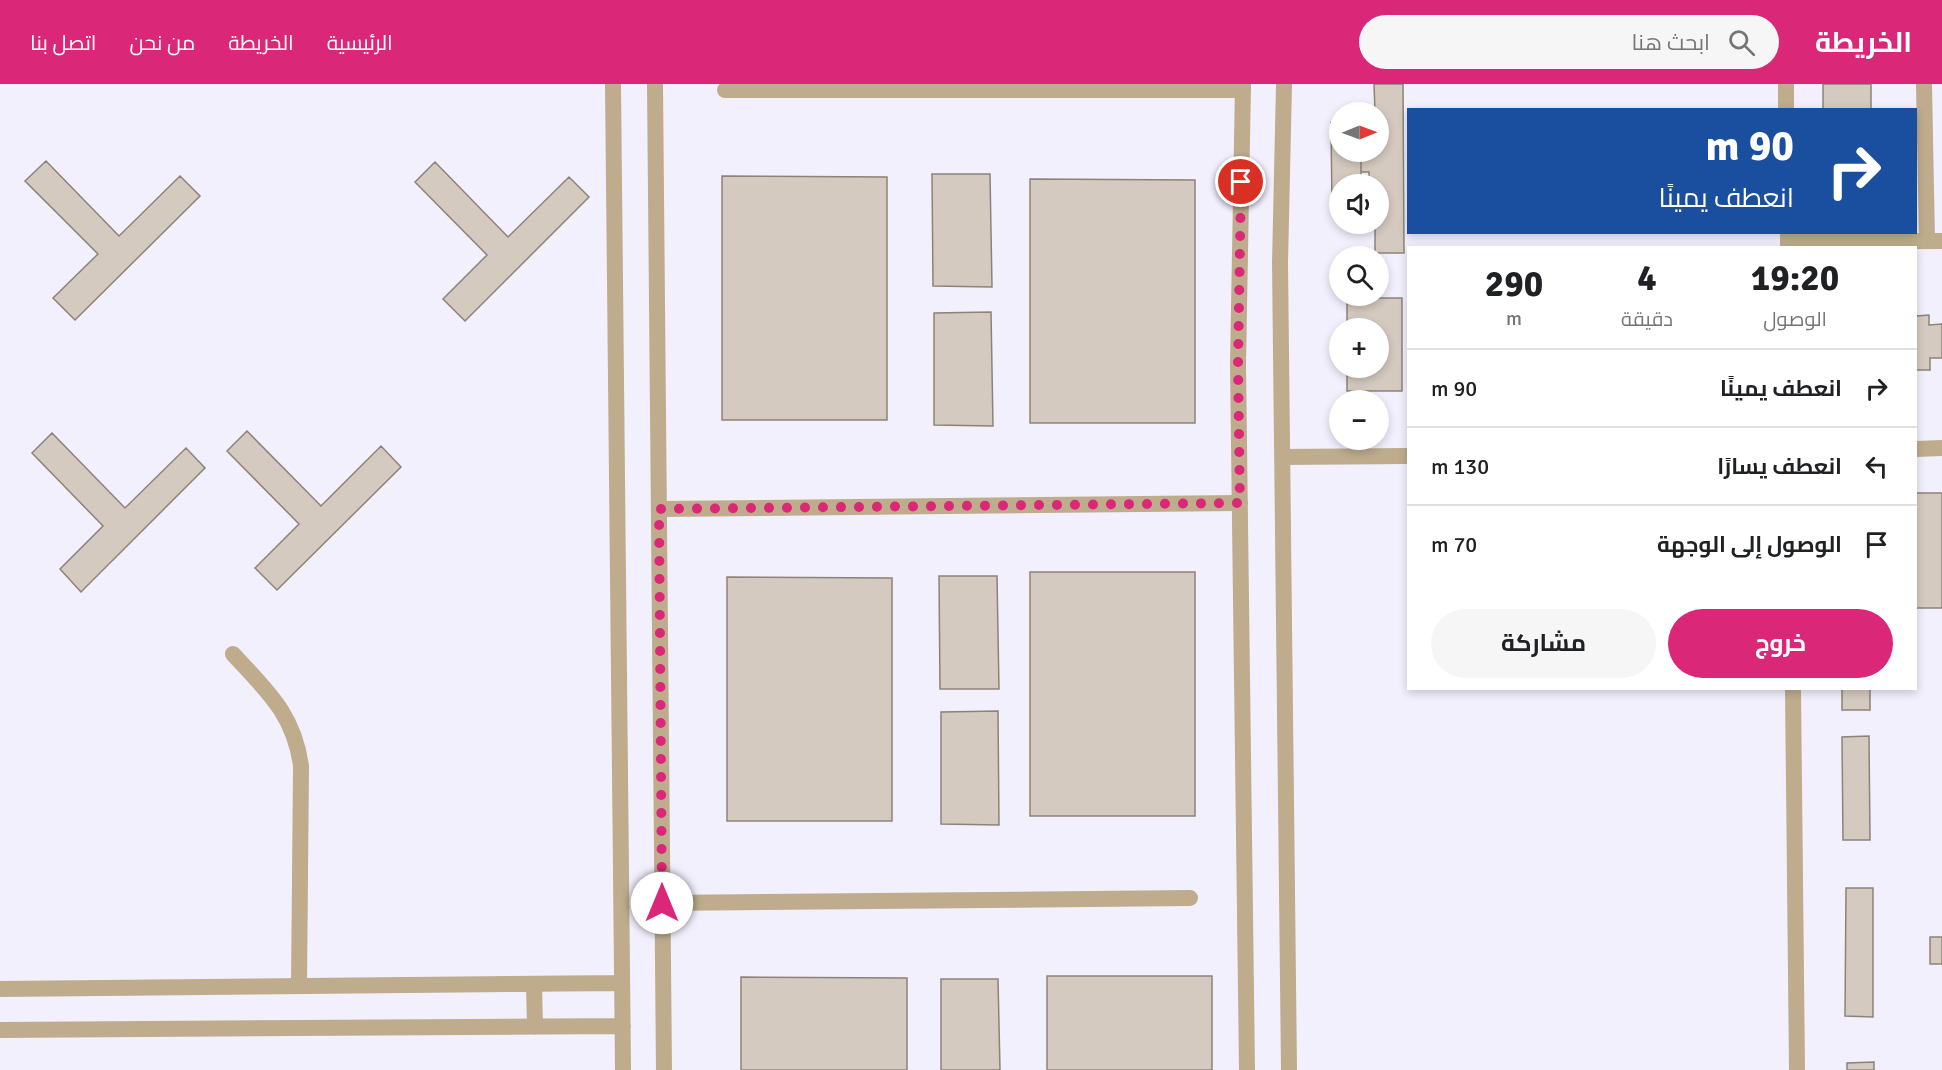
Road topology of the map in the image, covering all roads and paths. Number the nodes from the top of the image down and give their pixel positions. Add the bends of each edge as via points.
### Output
1 (613, 84) edge
2 (655, 84) edge
3 (1284, 84) edge
4 (1786, 84) edge
5 (1924, 84) edge
6 (1243, 87) edge
7 (725, 90) dead end
8 (1786, 108) edge
9 (1788, 241) edge
10 (1934, 241) edge
11 (1942, 448) edge
12 (1917, 449) edge
13 (1407, 456) edge
14 (1282, 457) junction
15 (1240, 503) junction
16 (659, 509) junction
17 (233, 654) dead end
18 (1793, 690) edge
19 (1190, 898) dead end
20 (662, 903) junction
21 (622, 983) junction
22 (534, 984) junction
23 (299, 986) junction
24 (0, 989) edge
25 (623, 1026) junction
26 (535, 1027) junction
27 (0, 1030) edge
28 (623, 1070) edge
29 (664, 1070) edge
30 (1247, 1070) edge
31 (1289, 1070) edge
32 (1797, 1070) edge

1 - 21 street
2 - 16 street
3 - 14 street via 1280,263
4 - 8 street
5 - 10 street
6 - 7 street
6 - 15 street
9 - 10 street
11 - 12 street
13 - 14 street
14 - 31 street
15 - 16 street
15 - 30 street
16 - 20 street
17 - 23 street via 276,702 299,748
18 - 32 street
19 - 20 street
20 - 29 street
21 - 22 street
21 - 25 street
22 - 23 street
22 - 26 street
23 - 24 street
25 - 26 street
25 - 28 street
26 - 27 street

